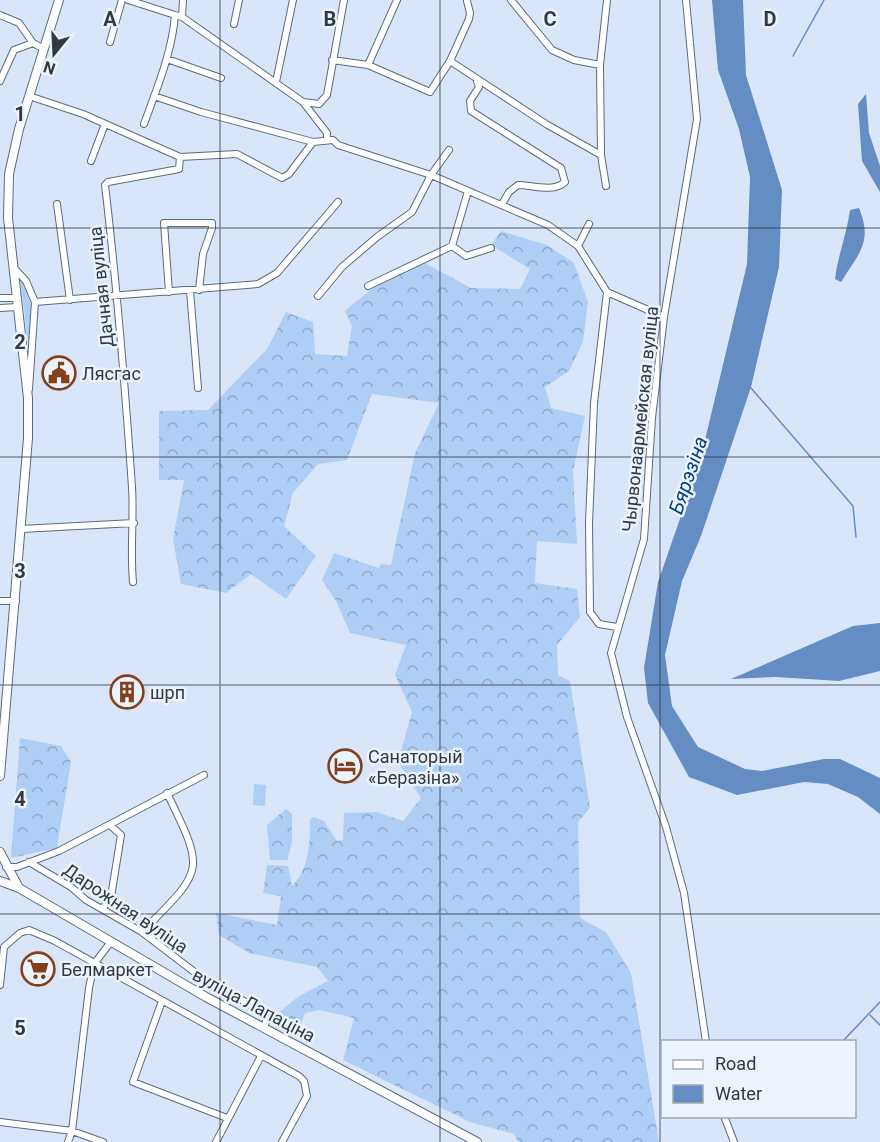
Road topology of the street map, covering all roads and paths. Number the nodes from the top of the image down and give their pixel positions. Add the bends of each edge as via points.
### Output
1 (59, 0) edge
2 (122, 0) edge
3 (128, 0) edge
4 (183, 0) edge
5 (239, 0) edge
6 (293, 0) edge
7 (344, 0) edge
8 (397, 0) edge
9 (512, 0) edge
10 (607, 0) edge
11 (686, 0) edge
12 (467, 1) edge
13 (0, 15) edge
14 (178, 16) junction
15 (234, 24) dead end
16 (110, 42) dead end
17 (33, 44) junction
18 (44, 49) junction
19 (167, 60) junction
20 (332, 60) junction
21 (450, 62) junction
22 (368, 65) junction
23 (600, 65) junction
24 (222, 78) dead end
25 (476, 78) junction
26 (0, 81) edge
27 (276, 82) junction
28 (30, 96) junction
29 (154, 96) junction
30 (303, 102) junction
31 (105, 124) junction
32 (144, 124) dead end
33 (327, 139) junction
34 (314, 142) junction
35 (449, 150) dead end
36 (601, 156) junction
37 (180, 157) junction
38 (91, 161) dead end
39 (431, 175) junction
40 (606, 186) dead end
41 (468, 191) junction
42 (338, 202) dead end
43 (57, 204) dead end
44 (502, 204) junction
45 (589, 224) dead end
46 (452, 246) junction
47 (578, 246) junction
48 (491, 248) dead end
49 (13, 267) junction
50 (368, 286) dead end
51 (199, 290) junction
52 (190, 291) junction
53 (169, 292) junction
54 (607, 292) junction
55 (118, 296) junction
56 (318, 296) dead end
57 (0, 298) edge
58 (17, 298) junction
59 (70, 300) junction
60 (35, 302) junction
61 (18, 307) junction
62 (0, 308) edge
63 (664, 317) junction
64 (198, 388) dead end
65 (28, 398) junction
66 (134, 523) junction
67 (21, 529) junction
68 (133, 582) dead end
69 (0, 601) edge
70 (16, 601) junction
71 (616, 627) junction
72 (204, 775) dead end
73 (0, 776) edge
74 (167, 793) junction
75 (111, 826) junction
76 (0, 852) edge
77 (0, 860) edge
78 (29, 862) junction
79 (6, 867) junction
80 (0, 881) edge
81 (19, 888) junction
82 (102, 909) junction
83 (142, 932) junction
84 (110, 943) junction
85 (94, 964) junction
86 (0, 985) edge
87 (162, 1001) junction
88 (264, 1028) junction
89 (706, 1040) edge
90 (261, 1056) junction
91 (227, 1118) junction
92 (725, 1118) edge
93 (0, 1122) edge
94 (72, 1131) junction
95 (68, 1142) edge
96 (103, 1142) edge
97 (216, 1142) edge
98 (282, 1142) edge
99 (477, 1142) edge
100 (734, 1142) edge

1 - 18 main road
2 - 16 street
3 - 14 street
4 - 14 street
5 - 15 street
6 - 27 street
7 - 20 street
8 - 22 street
9 - 23 street via 552,50
10 - 23 street
11 - 63 street, Чырвонаармейская вуліца via 697,119
12 - 21 street via 471,13
13 - 17 street via 19,23
14 - 19 street
14 - 27 street
17 - 18 street
17 - 26 street via 14,50
18 - 28 main road
19 - 24 street
19 - 29 street
20 - 22 street
20 - 30 street via 323,102
21 - 22 street via 430,92
21 - 25 street
23 - 36 street
25 - 36 street
25 - 44 street via 479,87 470,101 471,111 561,168 565,175 565,182 551,188 518,185 508,192
27 - 30 street
28 - 31 street
28 - 49 main road via 9,174
29 - 32 street
29 - 34 street
30 - 33 street via 327,133
31 - 37 street
31 - 38 street
33 - 34 street
33 - 39 street
34 - 37 street via 282,178 237,154
35 - 39 street
36 - 40 street
37 - 55 street, Дачная вуліца via 179,170 105,185
39 - 41 street
39 - 56 street via 412,212 342,267
41 - 44 street
41 - 46 street
42 - 51 street via 277,273 258,284
43 - 59 street
44 - 47 street via 548,225
45 - 47 street
46 - 48 street via 466,256
46 - 50 street
47 - 54 street
49 - 58 main road
49 - 60 street via 26,281
51 - 52 street
51 - 53 street via 212,223 164,223
52 - 53 street
52 - 64 street
53 - 55 street
54 - 63 street
54 - 71 street via 594,403 590,612 599,624
55 - 59 street
55 - 66 street, Дачная вуліца
57 - 58 street
58 - 61 main road
59 - 60 street
60 - 65 street
61 - 62 street
61 - 65 main road
63 - 71 street, Чырвонаармейская вуліца via 644,539
65 - 67 main road
66 - 67 street
66 - 68 street, Дачная вуліца via 134,549 130,555
67 - 70 main road
69 - 70 street
70 - 73 main road
71 - 89 street, Чырвонаармейская вуліца via 612,662 684,893
72 - 74 street
74 - 75 street
74 - 83 street via 189,839 195,865 181,893
75 - 78 street
75 - 82 street via 121,835 111,897
76 - 79 main road, вуліца Лапаціна
77 - 79 main road, вуліца Лапаціна
78 - 79 street
78 - 82 street, Дарожная вуліца
79 - 80 main road, вуліца Лапаціна via 7,875
79 - 81 main road, вуліца Лапаціна
80 - 81 main road, вуліца Лапаціна
81 - 84 main road, вуліца Лапаціна
82 - 83 street, Дарожная вуліца
83 - 88 street, Дарожная вуліца via 197,974 268,1015
84 - 85 street
84 - 88 main road, вуліца Лапаціна
85 - 86 street via 29,930 4,947
85 - 87 street
85 - 94 street
87 - 90 street
87 - 91 street via 133,1082
88 - 99 main road, вуліца Лапаціна
90 - 91 street
90 - 98 street via 304,1081 307,1096
91 - 97 street
92 - 100 street
93 - 94 street
94 - 95 street
94 - 96 street

